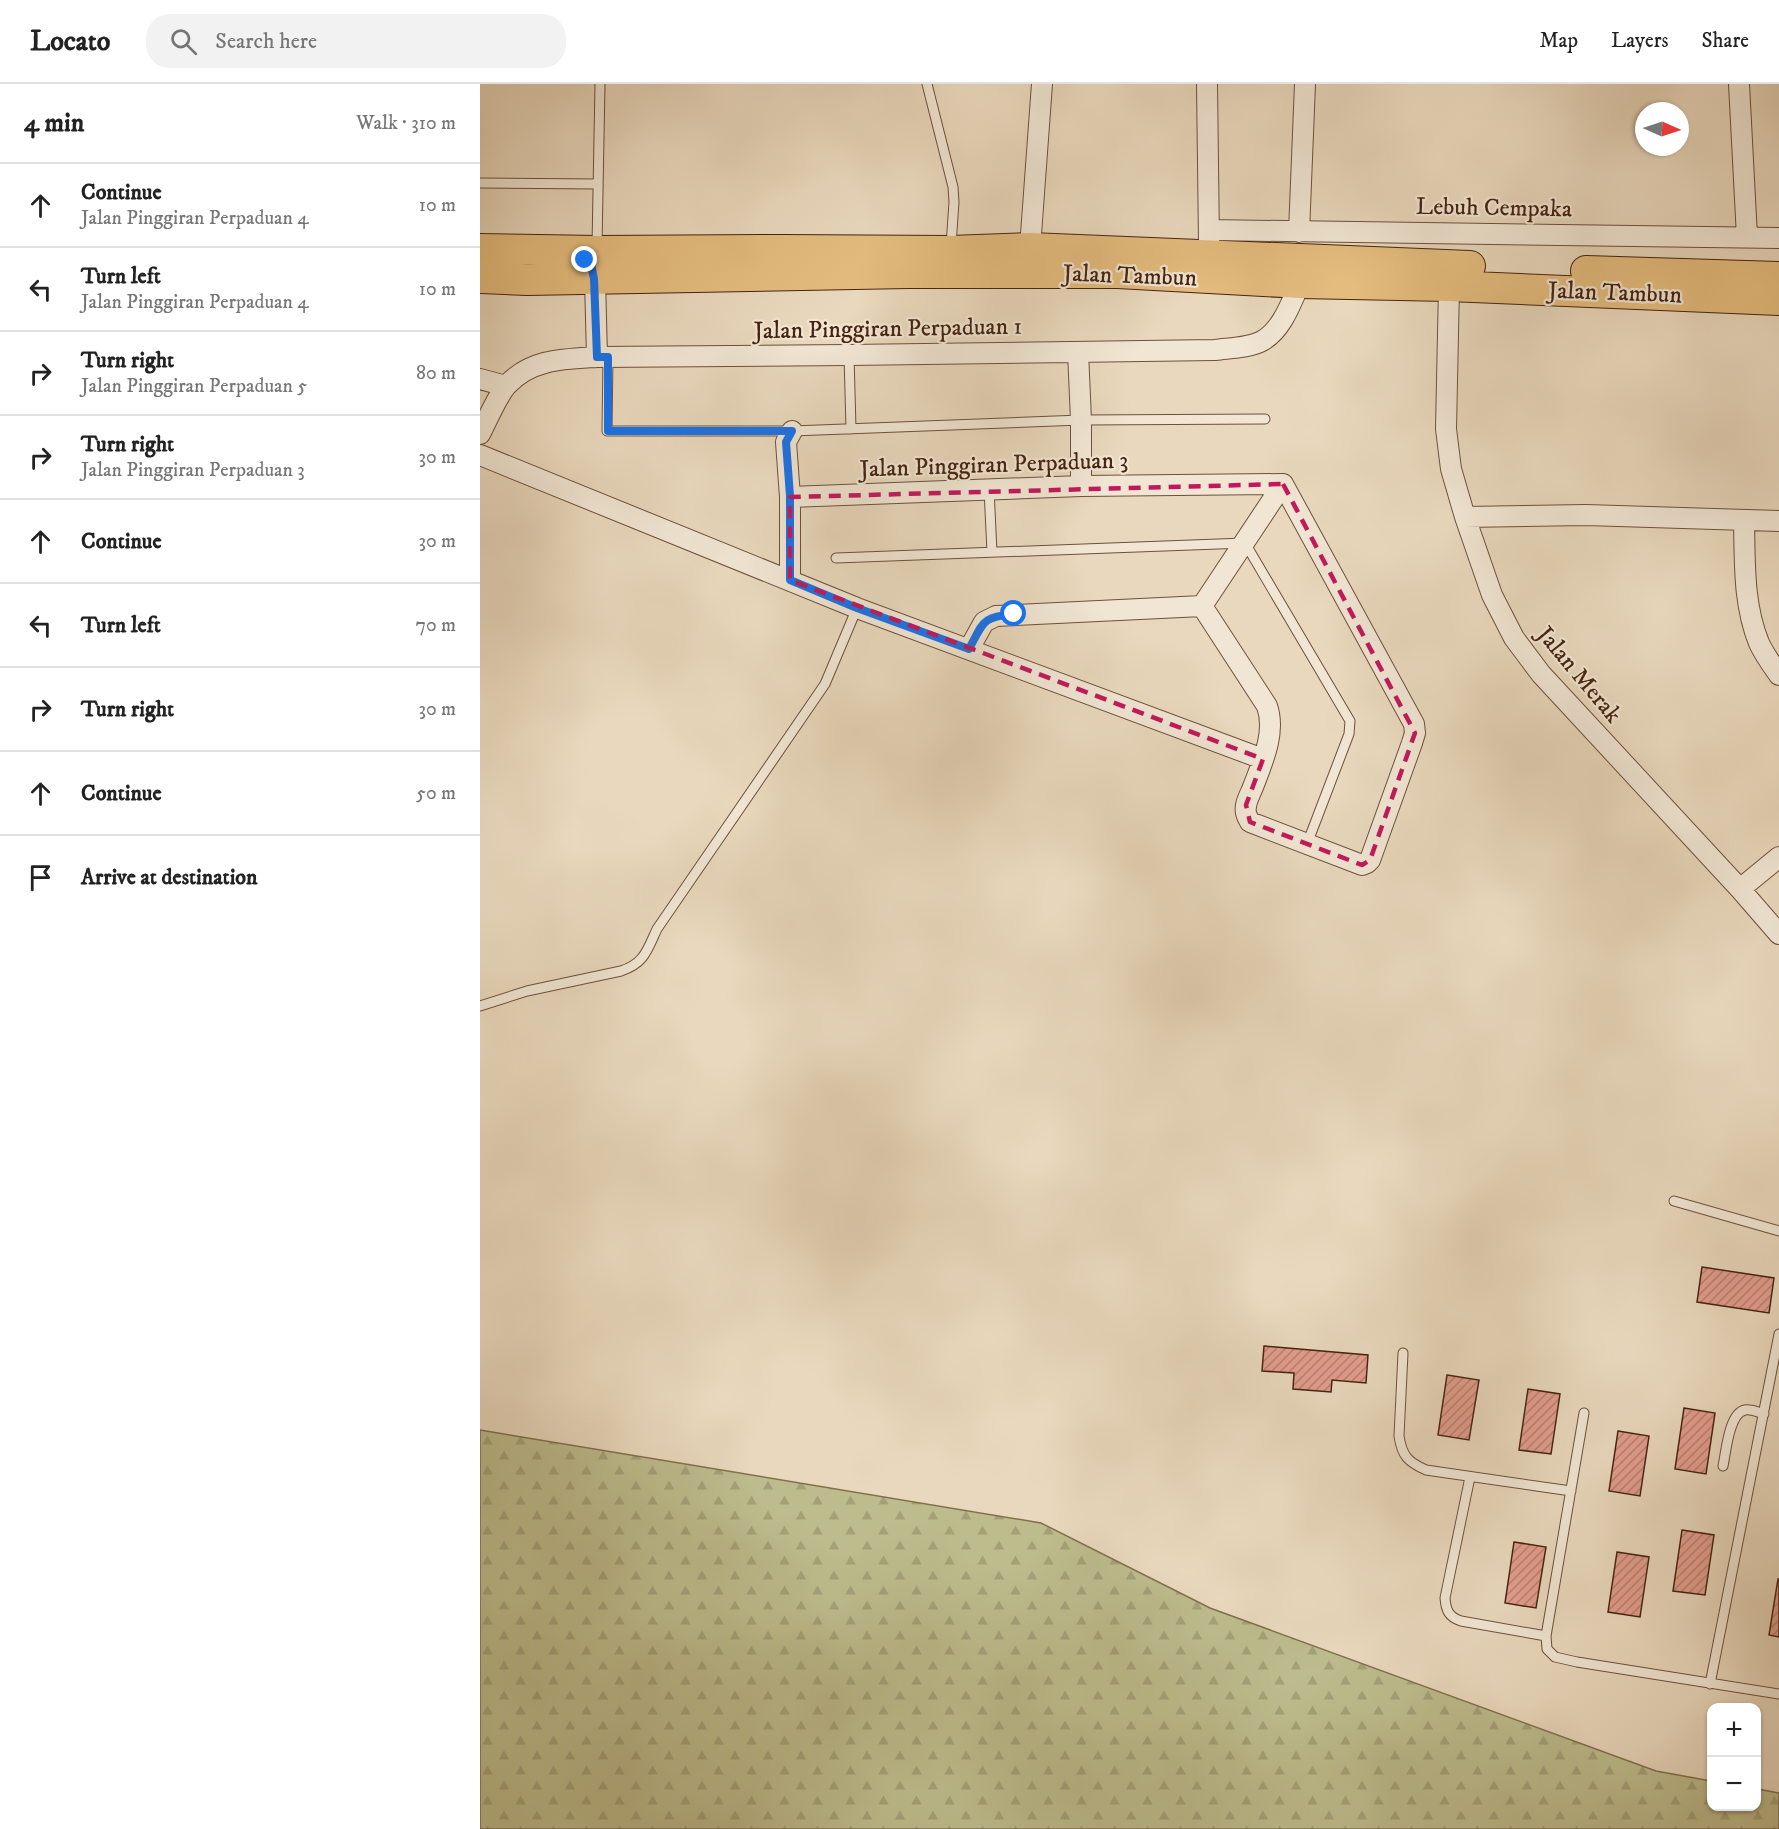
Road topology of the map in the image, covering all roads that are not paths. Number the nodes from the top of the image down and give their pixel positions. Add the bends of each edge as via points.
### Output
1 (600, 84) edge
2 (927, 84) edge
3 (1042, 84) edge
4 (1207, 84) edge
5 (1305, 84) edge
6 (1739, 84) edge
7 (480, 183) edge
8 (598, 184) junction
9 (1299, 232) junction
10 (1747, 237) junction
11 (1779, 238) edge
12 (1030, 249) junction
13 (480, 251) edge
14 (950, 252) junction
15 (1209, 255) junction
16 (596, 265) junction
17 (1072, 273) junction
18 (891, 274) junction
19 (1779, 277) edge
20 (480, 278) edge
21 (1300, 283) junction
22 (1449, 286) junction
23 (1779, 300) edge
24 (1078, 352) junction
25 (849, 356) junction
26 (602, 357) junction
27 (480, 379) edge
28 (506, 386) junction
29 (1265, 419) dead end
30 (1081, 420) junction
31 (851, 429) junction
32 (792, 431) junction
33 (480, 434) edge
34 (480, 456) edge
35 (1283, 484) junction
36 (1081, 486) junction
37 (989, 489) junction
38 (790, 496) junction
39 (1465, 517) junction
40 (1744, 520) junction
41 (1779, 521) edge
42 (1245, 543) junction
43 (992, 552) junction
44 (836, 558) dead end
45 (790, 580) junction
46 (1202, 606) junction
47 (857, 608) junction
48 (969, 649) junction
49 (1779, 675) edge
50 (1263, 759) junction
51 (1307, 844) junction
52 (1779, 857) edge
53 (1740, 889) junction
54 (1779, 934) edge
55 (480, 1006) edge
56 (1674, 1201) dead end
57 (1779, 1231) edge
58 (1779, 1334) edge
59 (1403, 1353) dead end
60 (1584, 1413) dead end
61 (1764, 1414) junction
62 (1723, 1466) dead end
63 (1470, 1477) junction
64 (1571, 1491) junction
65 (1546, 1636) junction
66 (1710, 1684) junction
67 (1779, 1694) edge

1 - 8 lane
2 - 14 lane via 953,187
3 - 12 street
4 - 15 street
5 - 9 street
6 - 10 street
7 - 8 lane
8 - 16 lane
9 - 10 street, Lebuh Cempaka
9 - 15 street, Lebuh Cempaka
10 - 11 street, Lebuh Cempaka
12 - 14 main road, Jalan Tambun
12 - 15 main road, Jalan Tambun
13 - 16 main road via 579,258
14 - 16 main road, Jalan Tambun via 781,250
14 - 17 main road via 956,264 966,268
14 - 18 main road via 937,264
15 - 17 main road, Jalan Tambun
15 - 19 main road, Jalan Tambun
15 - 21 main road, Jalan Tambun
16 - 18 main road, Jalan Tambun via 782,275
16 - 20 main road, Jalan Tambun via 527,280
16 - 26 street
17 - 18 main road, Jalan Tambun
21 - 22 main road, Jalan Tambun
21 - 24 street, Jalan Pinggiran Perpaduan 1 via 1276,329 1251,345 1215,350
22 - 23 main road, Jalan Tambun
22 - 39 street, Jalan Merak via 1446,429 1451,469
24 - 25 street, Jalan Pinggiran Perpaduan 1
24 - 30 street
25 - 26 street, Jalan Pinggiran Perpaduan 1
25 - 31 lane
26 - 28 street, Jalan Pinggiran Perpaduan 1 via 555,360 529,367
26 - 32 lane via 608,431
27 - 28 street
28 - 33 street, Jalan Pinggiran Perpaduan 1
29 - 30 lane
30 - 31 lane
30 - 36 street
31 - 32 lane
32 - 38 street via 786,442
34 - 45 street
35 - 36 street, Jalan Pinggiran Perpaduan 3
35 - 42 street
35 - 51 street via 1414,724 1415,733 1367,863 1362,865
36 - 37 street, Jalan Pinggiran Perpaduan 3
37 - 38 street, Jalan Pinggiran Perpaduan 3
37 - 43 lane
38 - 45 street
39 - 40 street via 1586,515
39 - 53 street, Jalan Merak via 1492,595 1514,638 1541,674
40 - 41 street
40 - 49 street via 1745,582 1752,621 1760,645
42 - 43 lane
42 - 46 street
42 - 51 lane via 1350,721 1349,734
43 - 44 lane
45 - 47 street
46 - 48 street via 996,616 984,622
46 - 50 street via 1267,705 1271,727
47 - 48 street
47 - 55 lane via 825,684 635,966
48 - 50 street
50 - 51 street via 1246,805 1250,822
52 - 53 street
53 - 54 street, Jalan Merak
56 - 57 lane
58 - 61 lane
59 - 63 lane via 1399,1437 1404,1456 1426,1470
60 - 64 lane
61 - 62 lane via 1746,1409 1735,1417
61 - 66 lane
63 - 64 lane
63 - 65 lane via 1445,1598 1448,1613 1461,1621
64 - 65 lane
65 - 66 lane via 1547,1650 1555,1657
66 - 67 lane

